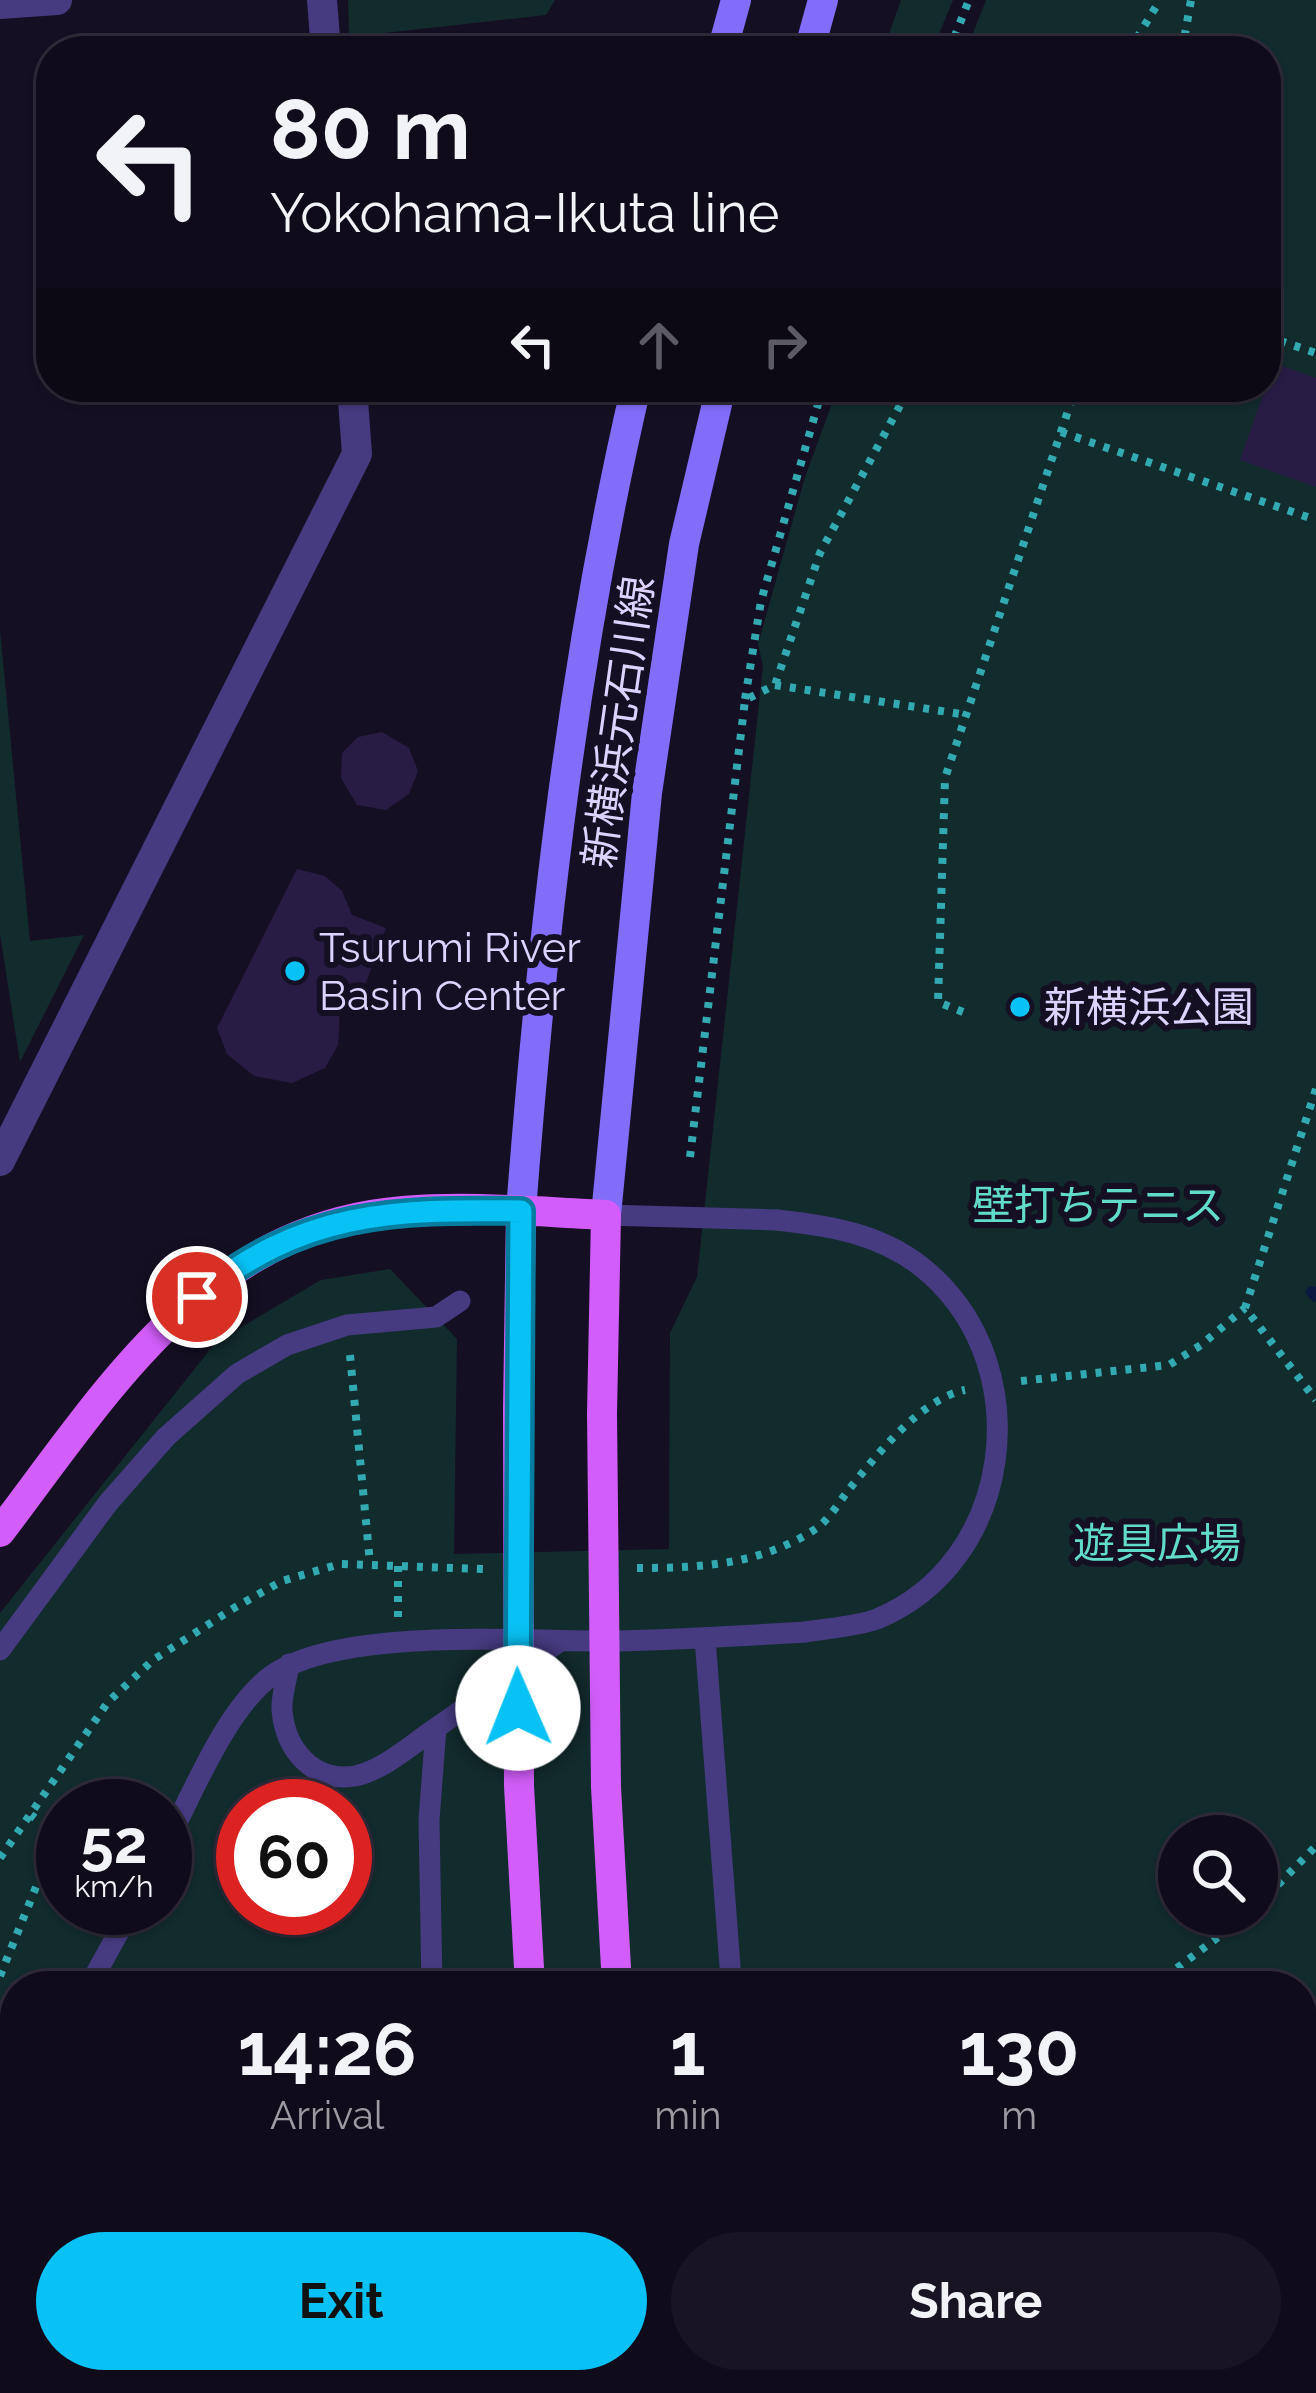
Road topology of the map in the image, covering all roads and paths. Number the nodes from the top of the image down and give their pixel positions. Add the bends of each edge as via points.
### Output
1 (56, 0) edge
2 (322, 0) edge
3 (736, 0) edge
4 (823, 0) edge
5 (969, 0) edge
6 (1160, 0) edge
7 (1191, 0) edge
8 (0, 4) edge
9 (325, 36) edge
10 (726, 36) edge
11 (812, 36) edge
12 (955, 36) edge
13 (1138, 36) edge
14 (1185, 36) edge
15 (1281, 341) edge
16 (1316, 353) edge
17 (353, 402) edge
18 (633, 402) edge
19 (717, 402) edge
20 (819, 402) edge
21 (902, 402) edge
22 (1071, 402) edge
23 (1061, 432) junction
24 (1316, 520) edge
25 (775, 685) junction
26 (745, 700) junction
27 (967, 715) junction
28 (963, 1012) dead end
29 (1316, 1089) edge
30 (690, 1157) dead end
31 (0, 1161) edge
32 (521, 1211) junction
33 (606, 1215) junction
34 (460, 1301) dead end
35 (347, 1325) junction
36 (1316, 1400) edge
37 (0, 1532) edge
38 (370, 1563) dead end
39 (398, 1565) dead end
40 (705, 1638) junction
41 (398, 1642) junction
42 (560, 1642) junction
43 (0, 1650) edge
44 (290, 1664) junction
45 (436, 1728) junction
46 (192, 1796) edge
47 (32, 1815) dead end
48 (1316, 1846) edge
49 (1278, 1885) edge
50 (117, 1935) edge
51 (1221, 1935) edge
52 (2, 1971) edge
53 (97, 1971) edge
54 (432, 1971) edge
55 (529, 1971) edge
56 (616, 1971) edge
57 (729, 1971) edge
58 (1173, 1971) edge

1 - 8 street
2 - 9 street
3 - 10 street
4 - 11 street
5 - 12 path
6 - 13 path
7 - 14 path
15 - 16 path
17 - 31 street via 357,454
18 - 32 street, 新横浜元石川線 via 604,525 562,799
19 - 33 street, 新横浜元石川線 via 684,544 647,793
20 - 26 path via 761,601
21 - 25 path via 820,553
22 - 23 path
23 - 24 path
23 - 27 path
25 - 26 path
25 - 27 path
26 - 30 path
27 - 28 path via 945,778 938,1002
29 - 36 path via 1245,1308
32 - 33 main road
32 - 37 main road via 401,1211 341,1222 223,1275 128,1364
32 - 55 main road, bridge via 519,1786
33 - 40 lane, bridge via 777,1220 864,1235 928,1272 953,1297 996,1390 1000,1442 992,1487 976,1527 913,1600 873,1620
33 - 56 main road, bridge via 605,1787
34 - 35 lane via 436,1317
35 - 38 path
35 - 43 lane via 237,1374 166,1437
39 - 41 path
40 - 42 lane
40 - 57 lane
41 - 42 lane
41 - 44 lane
42 - 45 lane
44 - 45 lane via 281,1707 289,1744 308,1766 356,1776
44 - 46 lane via 233,1719
45 - 54 lane
47 - 52 path via 57,1835
48 - 49 path
50 - 53 lane
51 - 58 path

